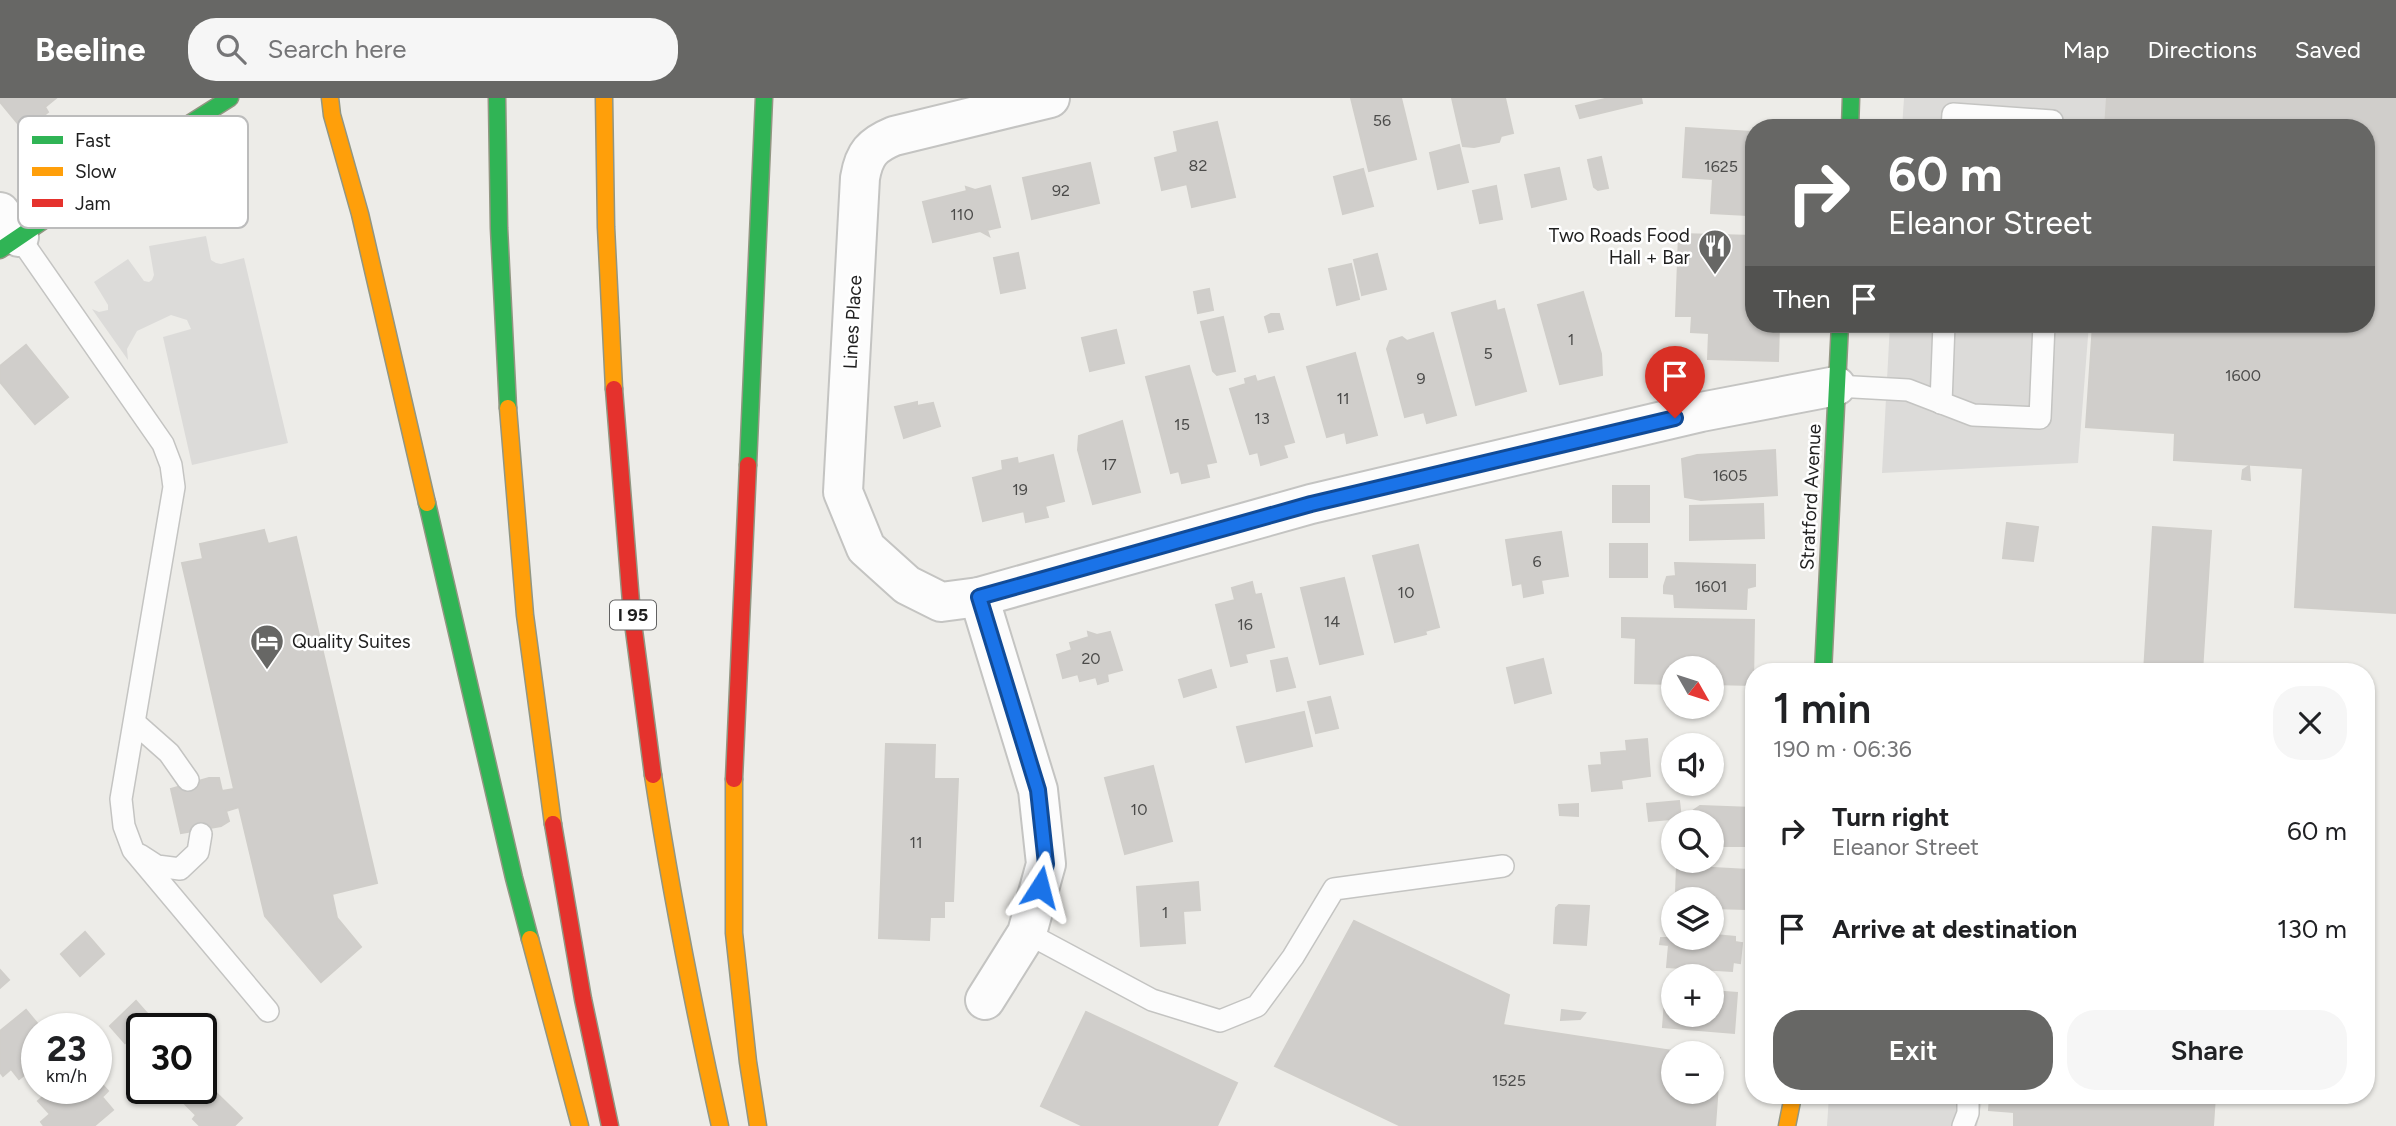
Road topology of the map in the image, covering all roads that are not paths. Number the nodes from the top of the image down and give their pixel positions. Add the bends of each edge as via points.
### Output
1 (230, 98) edge
2 (330, 98) edge
3 (497, 98) edge
4 (604, 98) edge
5 (764, 98) edge
6 (1050, 98) edge
7 (1851, 98) edge
8 (200, 116) edge
9 (1850, 119) edge
10 (1953, 119) edge
11 (2024, 119) edge
12 (6, 233) edge
13 (1839, 333) edge
14 (1944, 333) edge
15 (2044, 333) edge
16 (1836, 386) junction
17 (1941, 403) junction
18 (979, 597) junction
19 (1823, 663) edge
20 (135, 723) junction
21 (188, 780) dead end
22 (201, 834) dead end
23 (133, 850) junction
24 (1503, 866) dead end
25 (1027, 933) junction
26 (985, 1000) dead end
27 (268, 1011) dead end
28 (1791, 1104) edge
29 (1968, 1104) edge
30 (580, 1126) edge
31 (610, 1126) edge
32 (720, 1126) edge
33 (758, 1126) edge
34 (1787, 1126) edge
35 (1963, 1126) edge

1 - 8 main road
2 - 30 main road via 514,878
3 - 31 main road via 500,292 529,649 554,835
4 - 32 main road, I 95 via 608,306 628,578 663,842
5 - 33 main road via 734,791 734,933
6 - 18 street, Lines Place via 878,142 863,163 860,178 843,492 866,548 906,586 941,602
7 - 9 main road
10 - 11 lane via 1953,114
12 - 20 lane via 163,444 171,465 174,487
13 - 16 main road, Stratford Avenue
14 - 17 lane
15 - 17 lane via 2040,418 1973,415
16 - 17 lane via 1908,390
16 - 18 street, Lines Place via 1701,412 1311,504
16 - 19 main road, Stratford Avenue
18 - 25 street via 1038,790 1046,864
20 - 21 lane via 169,753
20 - 23 lane via 121,799
22 - 23 lane via 198,852 180,869 157,866
23 - 27 lane
24 - 25 lane via 1334,889 1257,1006 1220,1021 1152,1000
25 - 26 street
28 - 34 main road
29 - 35 lane

